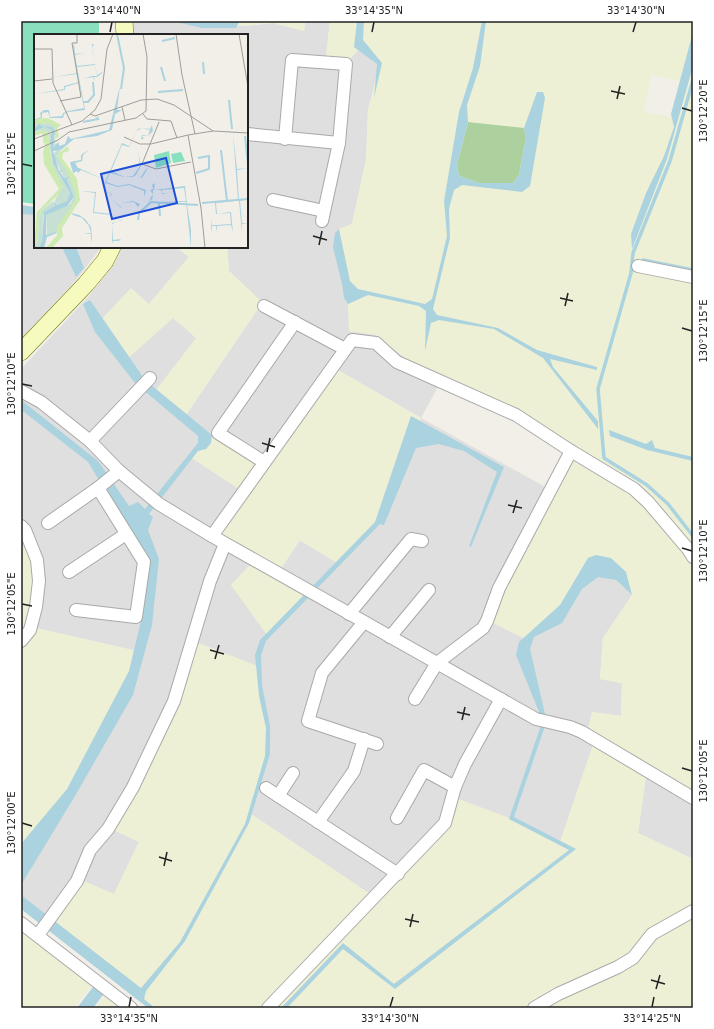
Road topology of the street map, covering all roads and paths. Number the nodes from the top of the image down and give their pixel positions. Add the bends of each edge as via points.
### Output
1 (124, 21) edge
2 (125, 34) edge
3 (248, 134) edge
4 (285, 139) junction
5 (339, 143) junction
6 (273, 200) dead end
7 (112, 248) edge
8 (638, 266) dead end
9 (693, 277) edge
10 (264, 306) dead end
11 (295, 322) junction
12 (345, 349) junction
13 (21, 352) edge
14 (150, 378) dead end
15 (21, 391) edge
16 (90, 441) junction
17 (571, 451) junction
18 (264, 462) junction
19 (119, 471) junction
20 (98, 488) junction
21 (48, 523) dead end
22 (21, 526) edge
23 (126, 534) junction
24 (212, 536) junction
25 (422, 541) dead end
26 (225, 544) junction
27 (693, 557) edge
28 (70, 572) dead end
29 (429, 590) dead end
30 (76, 610) dead end
31 (349, 614) junction
32 (364, 622) junction
33 (390, 637) junction
34 (21, 641) edge
35 (437, 663) junction
36 (415, 699) dead end
37 (500, 699) junction
38 (364, 740) junction
39 (377, 744) dead end
40 (293, 773) dead end
41 (455, 787) junction
42 (266, 788) dead end
43 (278, 796) junction
44 (693, 798) edge
45 (396, 818) dead end
46 (318, 822) junction
47 (398, 874) junction
48 (693, 911) edge
49 (21, 922) edge
50 (38, 936) junction
51 (131, 1008) edge
52 (268, 1008) edge
53 (534, 1008) edge

1 - 2 street
3 - 4 street
4 - 5 street
4 - 5 street via 292,60 346,64
5 - 6 street via 323,216
7 - 13 street via 105,261 86,284
8 - 9 street
10 - 11 street
11 - 12 street
11 - 18 street via 218,433
12 - 17 street via 352,340 376,343 397,362 516,415
12 - 18 street
14 - 16 street
15 - 16 street via 42,402
16 - 19 street
17 - 27 street via 634,489 648,502
17 - 35 street via 499,588 483,628
18 - 24 street
19 - 20 street
19 - 24 street via 154,501
20 - 21 street
20 - 23 street
22 - 34 street via 37,560 39,581 30,630
23 - 28 street
23 - 30 street via 144,562 136,617
24 - 26 street
25 - 31 street via 411,538
26 - 31 street
26 - 50 street via 210,581 174,701 133,787 108,829 90,850 77,881
29 - 33 street
31 - 32 street
32 - 33 street
32 - 38 street via 322,673 308,721
33 - 35 street
35 - 36 street
35 - 37 street
37 - 41 street
37 - 44 street via 542,720 582,732
38 - 39 street
38 - 46 street via 354,771
40 - 43 street
41 - 45 street via 424,770
41 - 47 street via 445,824
42 - 43 street
43 - 46 street
46 - 47 street
47 - 52 street
48 - 53 street via 652,934 633,958 618,968 558,994
49 - 50 street
50 - 51 street

